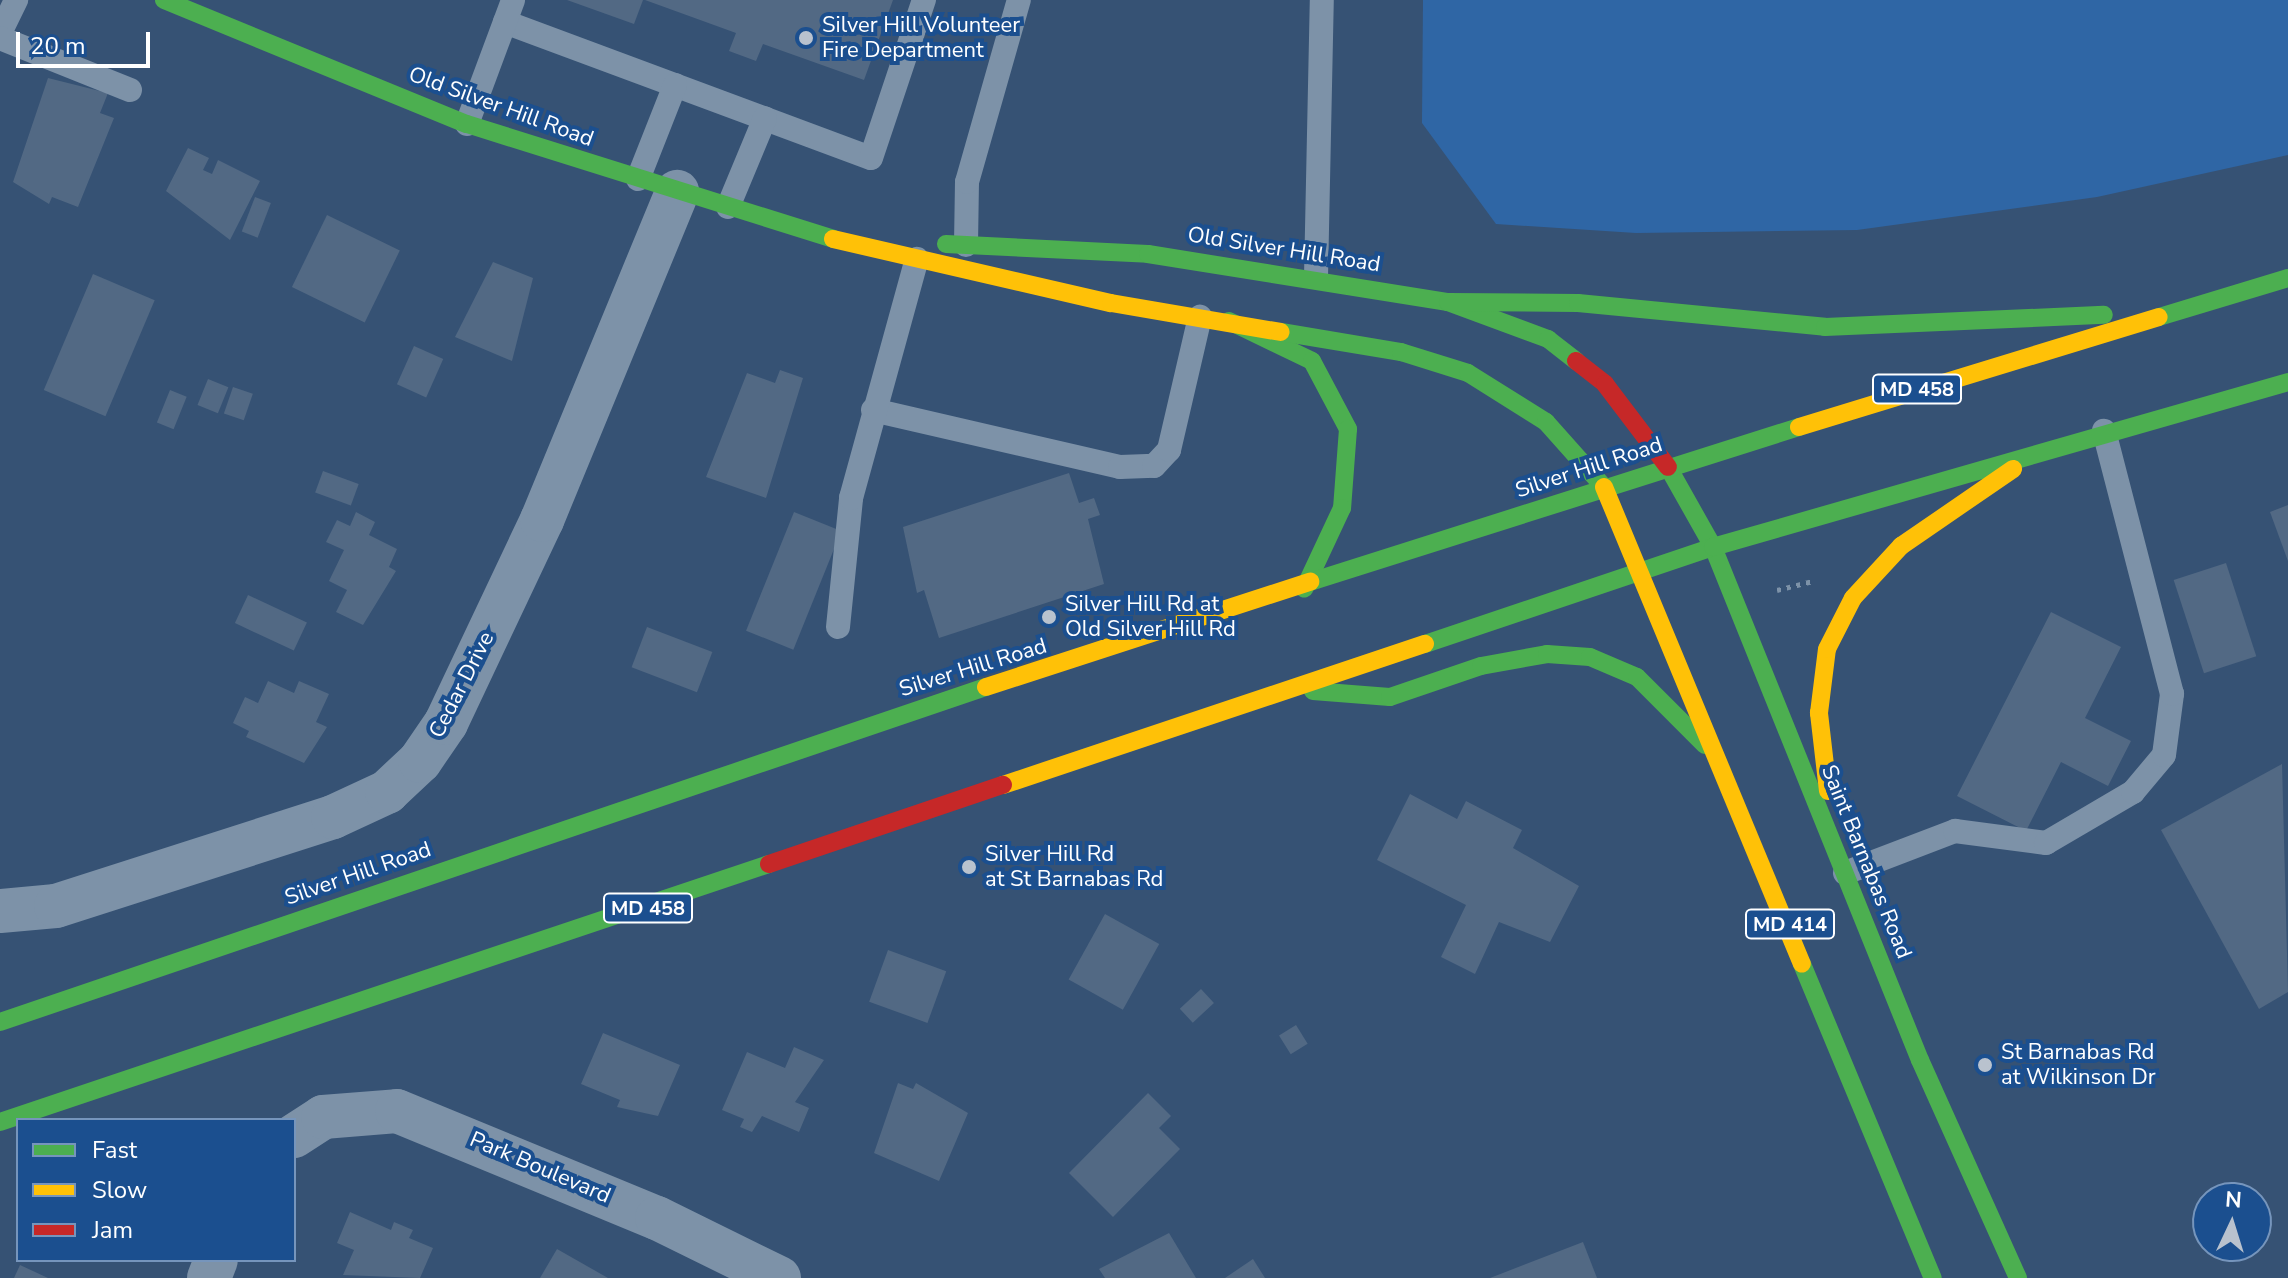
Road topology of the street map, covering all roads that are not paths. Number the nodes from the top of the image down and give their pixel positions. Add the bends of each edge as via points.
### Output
1 (16, 0) edge
2 (164, 0) edge
3 (924, 0) edge
4 (1019, 0) edge
5 (1322, 0) edge
6 (509, 11) edge
7 (0, 36) edge
8 (675, 85) junction
9 (130, 90) dead end
10 (765, 118) junction
11 (467, 124) junction
12 (657, 186) junction
13 (728, 207) junction
14 (830, 238) junction
15 (966, 245) junction
16 (917, 259) junction
17 (1316, 277) junction
18 (2288, 278) edge
19 (1448, 302) junction
20 (2166, 312) junction
21 (1200, 317) junction
22 (1229, 321) junction
23 (2288, 382) edge
24 (873, 410) junction
25 (2104, 431) junction
26 (2048, 445) junction
27 (1668, 467) junction
28 (1604, 487) junction
29 (1713, 547) junction
30 (1643, 572) junction
31 (1304, 589) junction
32 (838, 627) dead end
33 (1294, 690) junction
34 (1726, 769) junction
35 (1834, 847) junction
36 (1845, 873) junction
37 (0, 911) edge
38 (0, 1022) edge
39 (0, 1122) edge
40 (296, 1135) edge
41 (779, 1278) edge
42 (1933, 1278) edge
43 (2018, 1278) edge

1 - 7 lane
2 - 11 main road, Old Silver Hill Road / MD 414
3 - 10 lane via 871,158
4 - 15 lane via 967,182
5 - 17 lane
6 - 8 lane
6 - 11 lane
7 - 9 lane
8 - 10 lane
8 - 12 lane
10 - 13 lane
11 - 12 main road, Old Silver Hill Road / MD 414
12 - 13 main road, Old Silver Hill Road / MD 414
12 - 37 street, Cedar Drive via 542,520 446,723 420,761 387,792 333,817 56,906
13 - 14 main road, Old Silver Hill Road / MD 414
14 - 15 main road, Old Silver Hill Road / MD 414
14 - 16 main road, Old Silver Hill Road / MD 414
15 - 17 main road, Old Silver Hill Road / MD 414 via 1148,254
16 - 21 main road, Old Silver Hill Road / MD 414
16 - 24 lane
17 - 19 main road, Old Silver Hill Road / MD 414
18 - 20 main road, Silver Hill Road / MD 458
19 - 20 main road via 1578,303 1825,327
19 - 27 main road, Old Silver Hill Road / MD 414 via 1548,339 1605,384
20 - 27 main road, Silver Hill Road / MD 458
21 - 22 main road, Old Silver Hill Road / MD 414
21 - 24 lane via 1169,450 1154,466 1120,467
22 - 28 main road, Old Silver Hill Road / MD 414 via 1401,352 1468,373 1546,422
22 - 31 main road via 1312,361 1348,429 1342,508
23 - 25 main road, MD 458
24 - 32 lane via 851,498
25 - 26 main road, MD 458
25 - 36 lane via 2172,694 2164,755 2133,792 2046,843 1955,831
26 - 29 main road, MD 458
26 - 35 main road via 1901,546 1853,598 1827,649 1819,713
27 - 28 main road, Silver Hill Road / MD 458
27 - 29 main road, Saint Barnabas Road / MD 414
28 - 30 main road, MD 414
28 - 31 main road, Silver Hill Road / MD 458
29 - 30 main road, MD 458
29 - 35 main road, Saint Barnabas Road / MD 414
30 - 33 main road, MD 458
30 - 34 main road, MD 414
31 - 38 main road, Silver Hill Road / MD 458 via 827,739
33 - 34 main road via 1390,697 1481,666 1547,654 1590,657 1637,677
33 - 39 main road, MD 458
34 - 42 main road, MD 414
35 - 36 main road, Saint Barnabas Road / MD 414
36 - 43 main road, Saint Barnabas Road / MD 414
40 - 41 street, Park Boulevard via 323,1117 397,1111 643,1212

